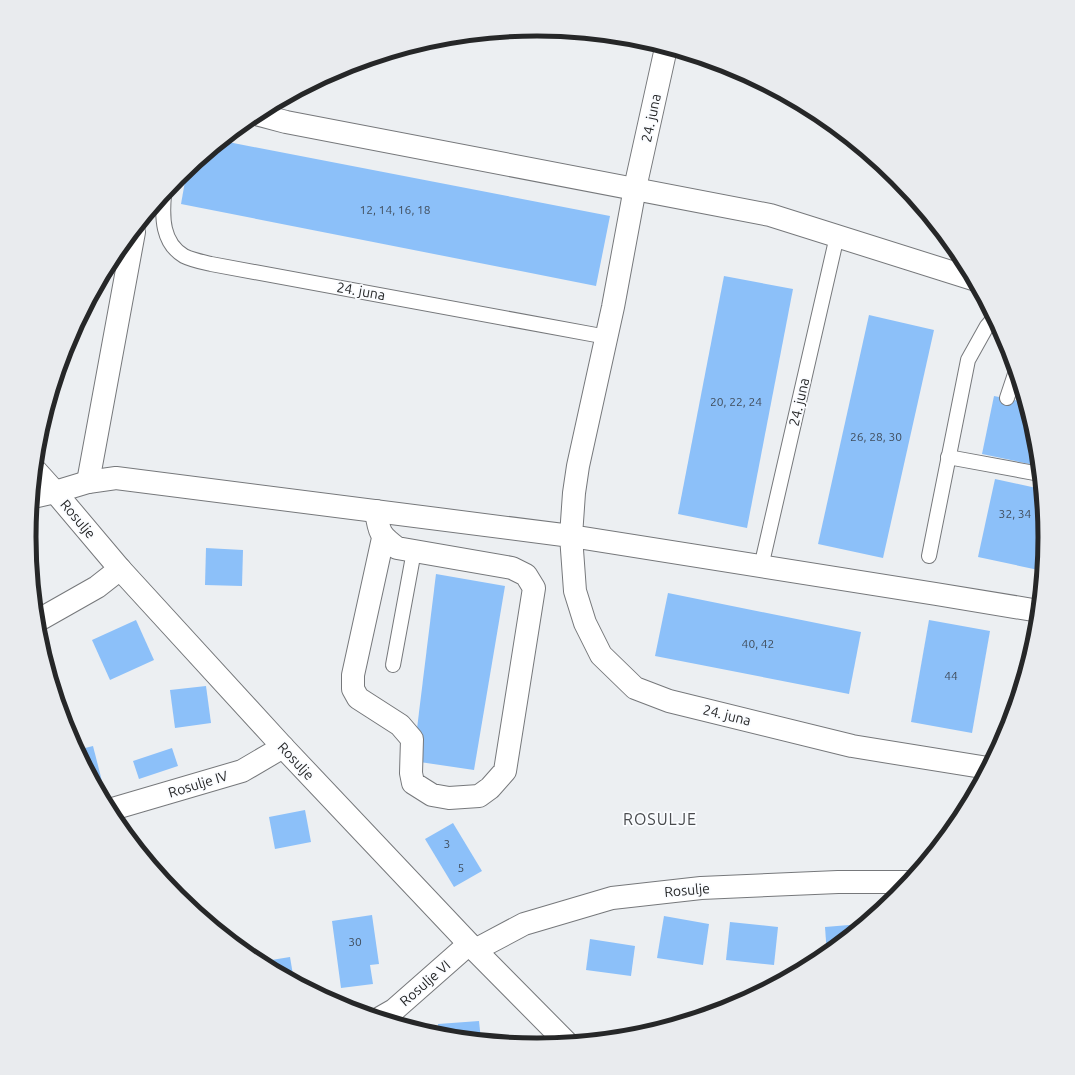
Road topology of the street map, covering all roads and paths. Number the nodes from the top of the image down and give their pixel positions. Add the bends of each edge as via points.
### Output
1 (665, 53) edge
2 (266, 116) edge
3 (636, 188) junction
4 (164, 203) edge
5 (837, 236) junction
6 (132, 244) edge
7 (965, 277) edge
8 (990, 323) edge
9 (607, 336) junction
10 (1013, 380) edge
11 (1007, 398) dead end
12 (948, 457) junction
13 (1035, 473) edge
14 (40, 475) edge
15 (88, 482) junction
16 (55, 492) junction
17 (38, 496) edge
18 (376, 511) junction
19 (571, 536) junction
20 (383, 538) junction
21 (414, 551) junction
22 (929, 556) dead end
23 (761, 567) junction
24 (120, 569) junction
25 (1034, 610) edge
26 (43, 618) edge
27 (393, 665) dead end
28 (283, 746) junction
29 (983, 767) edge
30 (116, 808) edge
31 (902, 882) edge
32 (472, 947) junction
33 (385, 1015) edge
34 (562, 1038) edge

1 - 3 street, 24. juna
2 - 3 street
3 - 5 street via 770,215
3 - 9 street, 24. juna
4 - 9 lane, 24. juna via 163,219 170,243 177,251 193,259
5 - 7 street
5 - 23 lane, 24. juna
6 - 15 street
8 - 12 lane via 968,360
9 - 19 street, 24. juna via 577,473
10 - 11 lane
12 - 13 lane via 999,462
12 - 22 lane
14 - 16 street, Rosulje
15 - 16 street
15 - 18 street via 116,478
16 - 17 street
16 - 24 street, Rosulje
18 - 19 street
18 - 20 street via 378,529
19 - 23 street
19 - 29 street, 24. juna via 575,591 585,623 601,655 635,688 669,701 852,746
20 - 21 street via 397,548
20 - 21 street via 353,675 353,689 358,698 400,725 412,739 413,783 432,795 449,798 479,796 505,771 534,588 526,575 512,568
21 - 27 lane
23 - 25 street
24 - 26 street via 97,587
24 - 28 street, Rosulje
28 - 30 street, Rosulje IV via 242,770
28 - 32 street, Rosulje
31 - 32 street, Rosulje via 702,888 612,898 524,924
32 - 33 street, Rosulje VI
32 - 34 street, Rosulje

